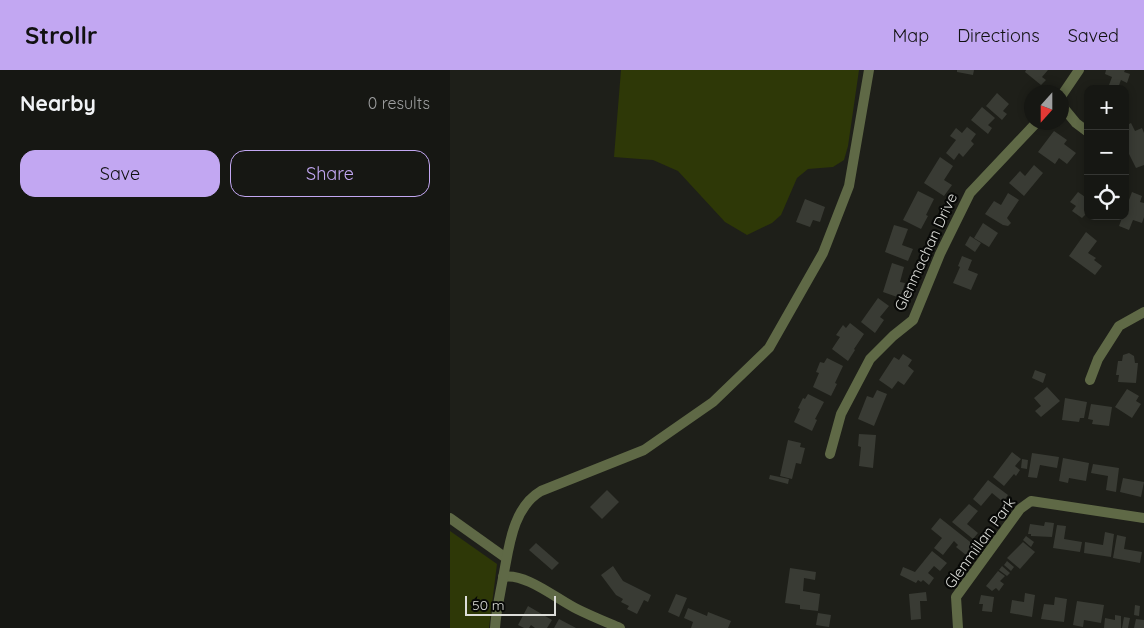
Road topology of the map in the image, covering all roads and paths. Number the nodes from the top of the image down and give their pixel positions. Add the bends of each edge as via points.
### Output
1 (869, 70) edge
2 (1079, 70) edge
3 (1069, 85) edge
4 (1069, 114) edge
5 (1029, 130) edge
6 (1085, 130) edge
7 (1144, 312) edge
8 (1090, 380) dead end
9 (830, 454) dead end
10 (450, 518) edge
11 (1144, 518) edge
12 (506, 558) junction
13 (503, 577) junction
14 (495, 628) edge
15 (620, 628) edge
16 (958, 628) edge

1 - 12 street via 849,186 822,253 769,348 713,402 644,450 532,496 513,531
2 - 3 street
4 - 6 street
5 - 9 street, Glenmachan Drive via 970,193 913,320 870,359 841,414
7 - 8 street via 1119,326 1098,359
10 - 12 street
11 - 16 street, Glenmillan Park via 1031,500 1020,509 956,597
12 - 13 street
13 - 14 street
13 - 15 street via 533,583 576,609

